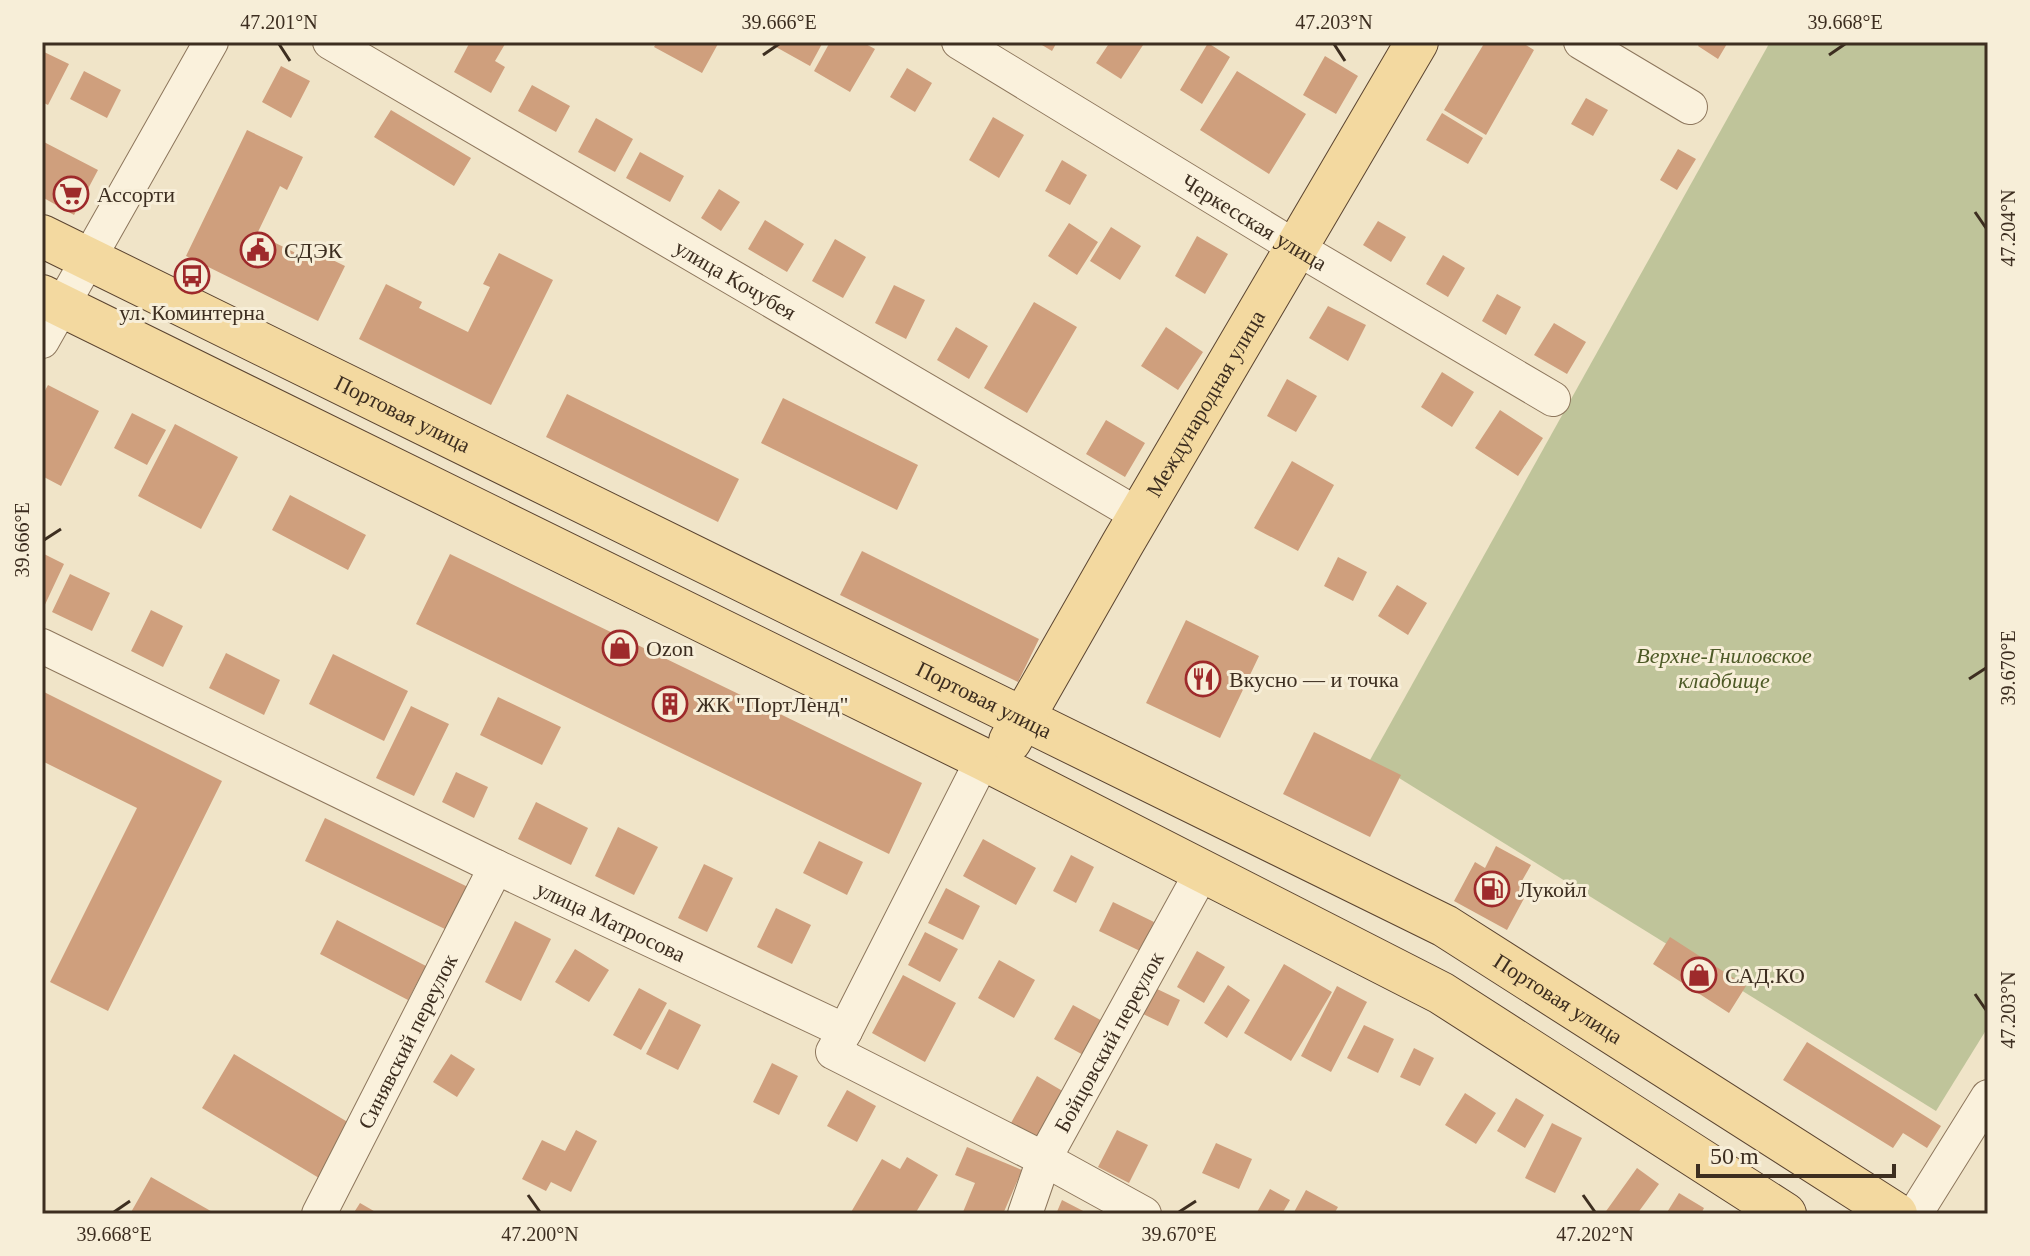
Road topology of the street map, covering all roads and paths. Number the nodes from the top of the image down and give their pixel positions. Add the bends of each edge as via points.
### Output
1 (211, 42) edge
2 (330, 42) edge
3 (959, 42) edge
4 (1417, 42) edge
5 (1581, 42) edge
6 (1690, 107) dead end
7 (42, 236) edge
8 (1297, 248) junction
9 (87, 258) junction
10 (48, 314) edge
11 (1553, 399) dead end
12 (1140, 516) junction
13 (42, 646) edge
14 (1022, 717) junction
15 (990, 763) junction
16 (496, 867) junction
17 (1202, 872) junction
18 (1524, 976) junction
19 (1499, 1030) junction
20 (845, 1031) junction
21 (1988, 1097) edge
22 (1044, 1159) junction
23 (319, 1214) edge
24 (1025, 1214) edge
25 (1144, 1214) edge
26 (1785, 1214) edge
27 (1896, 1214) edge
28 (1915, 1214) edge

1 - 9 street
2 - 12 street, улица Кочубея
3 - 8 street, Черкесская улица
4 - 8 main road, Международная улица
5 - 6 street
7 - 9 main road, Портовая улица
8 - 11 street, Черкесская улица
8 - 12 main road, Международная улица
9 - 10 street
9 - 14 main road, Портовая улица
10 - 15 main road
12 - 14 main road, Международная улица
13 - 16 street, улица Матросова
14 - 15 main road, Международная улица
14 - 18 main road, Портовая улица via 1445,926
15 - 17 main road
15 - 20 street, Международная улица
16 - 20 street, улица Матросова
16 - 23 street, Синявский переулок
17 - 19 main road via 1441,993
17 - 22 street, Бойцовский переулок
18 - 19 main road via 1508,978 1490,995
18 - 27 main road, Портовая улица
19 - 26 main road
20 - 22 street via 833,1052
21 - 28 street
22 - 24 street, Бойцовский переулок
22 - 25 street

